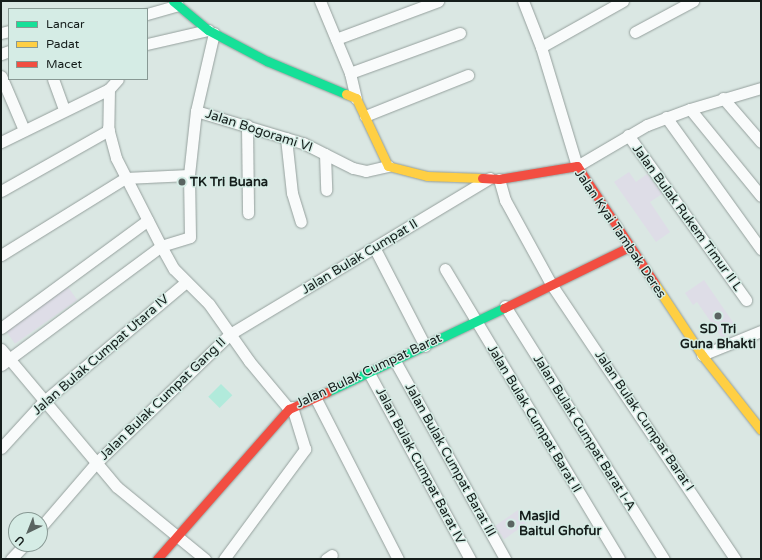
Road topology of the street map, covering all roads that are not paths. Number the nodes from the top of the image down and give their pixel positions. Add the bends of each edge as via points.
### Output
1 (320, 1) edge
2 (438, 1) edge
3 (523, 1) edge
4 (623, 1) edge
5 (693, 1) edge
6 (175, 3) edge
7 (148, 14) edge
8 (211, 31) junction
9 (635, 32) dead end
10 (460, 33) dead end
11 (336, 38) junction
12 (148, 44) edge
13 (541, 47) junction
14 (350, 73) junction
15 (468, 75) dead end
16 (1, 76) edge
17 (53, 80) edge
18 (117, 80) edge
19 (761, 88) edge
20 (109, 89) junction
21 (356, 98) junction
22 (723, 98) junction
23 (690, 108) junction
24 (64, 109) junction
25 (196, 111) junction
26 (365, 116) junction
27 (666, 117) junction
28 (247, 125) junction
29 (24, 130) junction
30 (109, 130) junction
31 (628, 135) junction
32 (286, 138) junction
33 (1, 142) edge
34 (761, 142) edge
35 (325, 154) junction
36 (388, 166) junction
37 (576, 166) junction
38 (189, 175) junction
39 (125, 178) junction
40 (494, 178) junction
41 (326, 190) dead end
42 (1, 191) edge
43 (761, 196) edge
44 (248, 213) dead end
45 (148, 220) junction
46 (301, 222) dead end
47 (161, 246) junction
48 (629, 247) junction
49 (761, 248) edge
50 (375, 249) junction
51 (1, 255) edge
52 (445, 269) dead end
53 (186, 282) junction
54 (551, 284) junction
55 (746, 300) dead end
56 (505, 306) junction
57 (474, 321) junction
58 (1, 328) edge
59 (761, 331) edge
60 (230, 334) junction
61 (425, 346) junction
62 (702, 355) junction
63 (4, 357) edge
64 (395, 361) junction
65 (369, 373) junction
66 (315, 397) junction
67 (43, 402) junction
68 (291, 408) junction
69 (761, 430) edge
70 (1, 448) edge
71 (96, 463) junction
72 (48, 519) edge
73 (177, 535) junction
74 (157, 559) edge
75 (205, 559) edge
76 (224, 559) edge
77 (398, 559) edge
78 (470, 559) edge
79 (505, 559) edge
80 (619, 559) edge
81 (664, 559) edge
82 (734, 559) edge

1 - 11 street
2 - 11 street
3 - 13 street
4 - 13 street
5 - 9 street
6 - 7 street
6 - 8 street
8 - 12 street
8 - 21 street via 267,61
8 - 25 street
10 - 14 street
11 - 14 street
13 - 37 street
14 - 21 street
15 - 26 street
16 - 29 street
17 - 24 street
18 - 20 street
19 - 22 street
20 - 24 street
20 - 30 street
21 - 26 street
22 - 23 street
22 - 34 street
23 - 27 street
23 - 43 street
24 - 29 street
25 - 28 street, Jalan Bogorami VI
25 - 38 street
26 - 36 street
27 - 31 street
27 - 49 street
28 - 32 street, Jalan Bogorami VI
28 - 44 street
29 - 33 street
30 - 39 street
30 - 42 street
31 - 37 street
31 - 55 street, Jalan Bulak Rukem Timur II L
32 - 35 street, Jalan Bogorami VI via 303,142
32 - 46 street via 292,193
35 - 36 street, Jalan Bogorami VI via 359,170
35 - 41 street
36 - 40 street, Jalan Kyai Tambak Deres via 428,176
37 - 40 street, Jalan Kyai Tambak Deres
37 - 48 street, Jalan Kyai Tambak Deres
38 - 39 street
38 - 47 street via 191,235
39 - 45 street
39 - 51 street
40 - 50 street, Jalan Bulak Cumpat II
40 - 54 street, Jalan Bulak Cumpat Barat I
45 - 47 street
45 - 58 street
47 - 53 street via 174,269
47 - 63 street
48 - 54 street, Jalan Bulak Cumpat Barat
48 - 62 street, Jalan Kyai Tambak Deres
50 - 60 street, Jalan Bulak Cumpat II
50 - 61 street
52 - 57 street, Jalan Bulak Cumpat Barat II
53 - 60 street via 209,304
53 - 67 street, Jalan Bulak Cumpat Utara IV
54 - 56 street, Jalan Bulak Cumpat Barat
54 - 82 street, Jalan Bulak Cumpat Barat I
56 - 57 street, Jalan Bulak Cumpat Barat
56 - 81 street, Jalan Bulak Cumpat Barat I-A
57 - 61 street, Jalan Bulak Cumpat Barat
57 - 80 street, Jalan Bulak Cumpat Barat II
59 - 62 street
60 - 68 street
60 - 71 street, Jalan Bulak Cumpat Gang II
61 - 64 street, Jalan Bulak Cumpat Barat
62 - 69 street, Jalan Kyai Tambak Deres
63 - 67 street
64 - 65 street, Jalan Bulak Cumpat Barat
64 - 79 street, Jalan Bulak Cumpat Barat III
65 - 66 street, Jalan Bulak Cumpat Barat
65 - 78 street, Jalan Bulak Cumpat Barat IV
66 - 68 street, Jalan Bulak Cumpat Barat
66 - 77 street
67 - 70 street, Jalan Bulak Cumpat Utara IV
67 - 71 street
68 - 73 street, Jalan Bulak Cumpat Barat
68 - 76 street via 305,450
71 - 72 street, Jalan Bulak Cumpat Gang II
71 - 73 street via 118,487
73 - 74 street, Jalan Bulak Cumpat Barat
73 - 75 street

